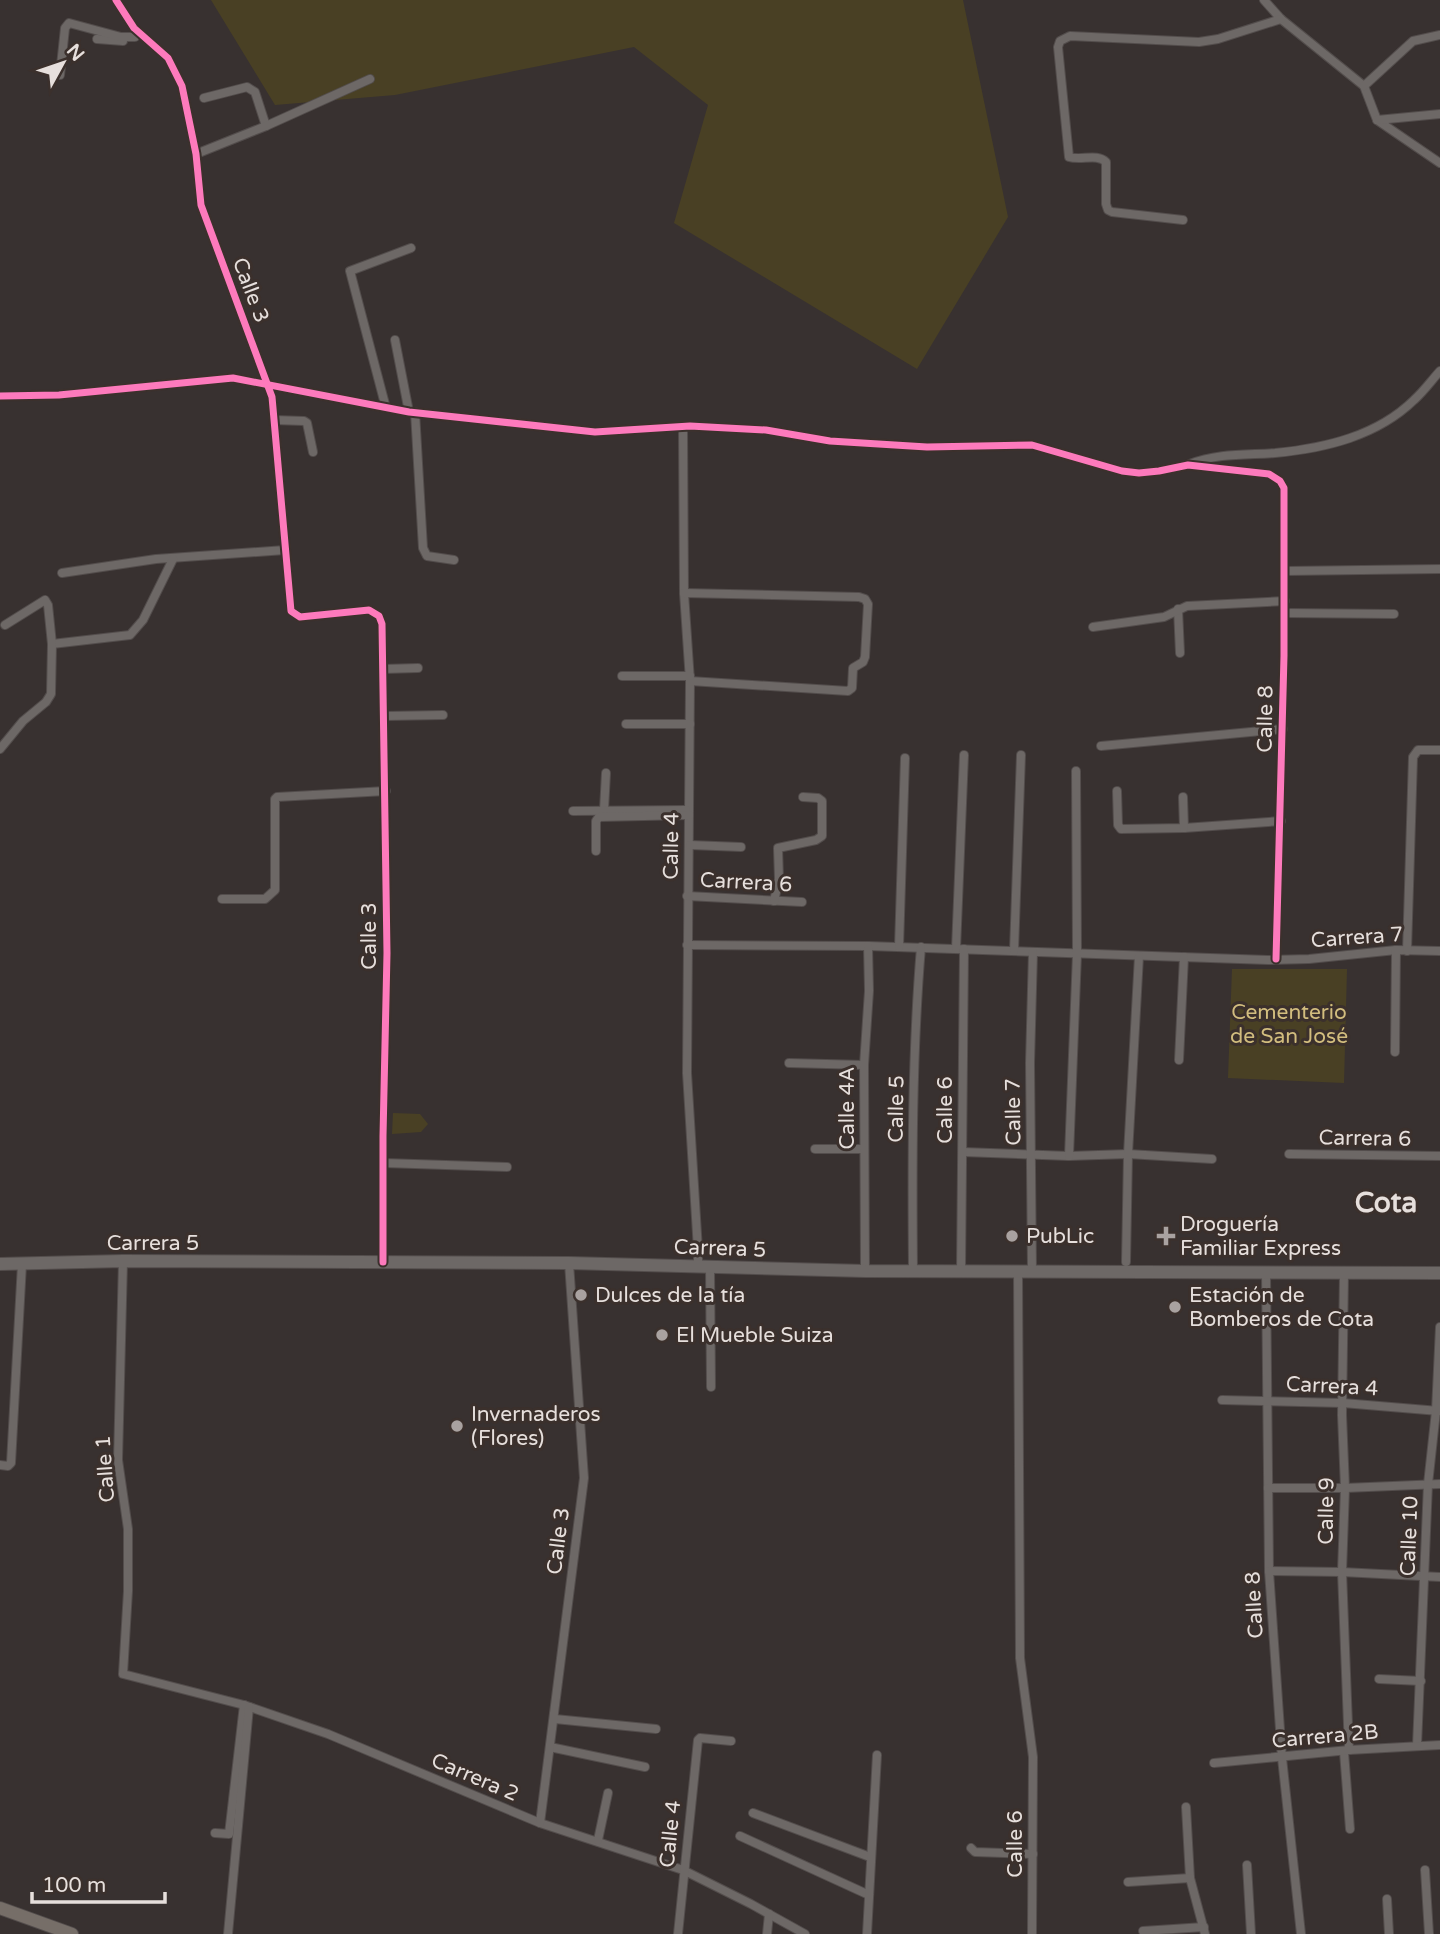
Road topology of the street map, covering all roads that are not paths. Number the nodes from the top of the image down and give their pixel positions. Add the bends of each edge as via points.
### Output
1 (116, 0) edge
2 (1264, 0) edge
3 (1281, 19) junction
4 (136, 34) junction
5 (1440, 35) edge
6 (97, 39) dead end
7 (60, 75) dead end
8 (370, 79) dead end
9 (1364, 86) junction
10 (204, 98) dead end
11 (1440, 114) edge
12 (1377, 120) junction
13 (266, 126) junction
14 (196, 154) junction
15 (1440, 163) edge
16 (1183, 220) dead end
17 (411, 248) dead end
18 (395, 340) dead end
19 (1440, 372) edge
20 (269, 386) junction
21 (0, 396) edge
22 (386, 408) junction
23 (412, 412) junction
24 (274, 420) junction
25 (683, 426) junction
26 (313, 452) dead end
27 (1188, 465) junction
28 (285, 551) junction
29 (173, 559) junction
30 (454, 560) dead end
31 (1440, 569) edge
32 (1285, 571) junction
33 (62, 573) dead end
34 (684, 593) junction
35 (1284, 601) junction
36 (1178, 609) junction
37 (1284, 613) junction
38 (1394, 614) dead end
39 (5, 625) dead end
40 (1093, 626) dead end
41 (52, 644) junction
42 (1180, 653) dead end
43 (418, 668) dead end
44 (383, 669) junction
45 (622, 676) dead end
46 (690, 679) junction
47 (443, 715) dead end
48 (385, 716) junction
49 (626, 724) dead end
50 (690, 724) junction
51 (1283, 729) junction
52 (1101, 746) dead end
53 (0, 749) edge
54 (1440, 751) edge
55 (964, 755) dead end
56 (1021, 755) dead end
57 (905, 758) dead end
58 (1076, 771) dead end
59 (606, 774) dead end
60 (386, 791) junction
61 (1116, 791) dead end
62 (803, 797) dead end
63 (1183, 797) dead end
64 (604, 810) junction
65 (572, 811) dead end
66 (689, 813) junction
67 (1281, 821) junction
68 (1184, 828) junction
69 (690, 845) junction
70 (741, 847) dead end
71 (596, 852) dead end
72 (687, 896) junction
73 (222, 899) dead end
74 (774, 901) junction
75 (802, 902) dead end
76 (687, 944) junction
77 (868, 946) junction
78 (899, 947) junction
79 (921, 947) junction
80 (960, 949) junction
81 (1396, 950) junction
82 (1014, 951) junction
83 (1407, 951) junction
84 (1440, 951) edge
85 (1033, 952) junction
86 (1077, 954) junction
87 (1139, 956) junction
88 (1184, 957) junction
89 (1276, 958) junction
90 (1395, 1052) dead end
91 (1179, 1060) dead end
92 (789, 1063) dead end
93 (864, 1065) junction
94 (815, 1149) dead end
95 (864, 1149) junction
96 (963, 1152) junction
97 (1031, 1154) junction
98 (1128, 1154) junction
99 (1289, 1154) dead end
100 (1069, 1156) junction
101 (1440, 1156) edge
102 (1212, 1159) dead end
103 (384, 1163) junction
104 (507, 1167) dead end
105 (123, 1261) junction
106 (383, 1262) junction
107 (1126, 1262) dead end
108 (569, 1263) junction
109 (0, 1264) edge
110 (22, 1264) junction
111 (704, 1267) junction
112 (865, 1271) junction
113 (914, 1271) junction
114 (961, 1272) junction
115 (1025, 1272) junction
116 (1266, 1273) junction
117 (1343, 1273) junction
118 (1440, 1273) edge
119 (1440, 1327) edge
120 (711, 1387) dead end
121 (1268, 1400) junction
122 (1222, 1401) dead end
123 (1343, 1403) junction
124 (1438, 1411) edge
125 (0, 1465) edge
126 (1428, 1484) junction
127 (1440, 1484) edge
128 (1268, 1488) junction
129 (1345, 1488) junction
130 (1269, 1571) junction
131 (1342, 1572) junction
132 (1425, 1577) junction
133 (1440, 1577) edge
134 (123, 1674) joint
135 (1379, 1679) dead end
136 (1421, 1681) junction
137 (246, 1706) junction
138 (555, 1719) junction
139 (656, 1729) dead end
140 (731, 1741) dead end
141 (1440, 1745) edge
142 (1417, 1746) junction
143 (550, 1747) junction
144 (1346, 1751) junction
145 (1032, 1754) joint
146 (877, 1755) dead end
147 (1282, 1758) junction
148 (1214, 1763) dead end
149 (645, 1767) dead end
150 (608, 1793) dead end
151 (1186, 1807) dead end
152 (753, 1813) dead end
153 (540, 1822) junction
154 (1350, 1829) dead end
155 (215, 1833) dead end
156 (740, 1836) dead end
157 (597, 1840) junction
158 (971, 1848) dead end
159 (1032, 1854) junction
160 (870, 1857) junction
161 (1247, 1865) dead end
162 (683, 1870) junction
163 (1424, 1870) dead end
164 (1190, 1878) junction
165 (1129, 1882) dead end
166 (869, 1895) junction
167 (1387, 1899) dead end
168 (0, 1908) edge
169 (1428, 1908) junction
170 (1440, 1908) edge
171 (769, 1914) junction
172 (1205, 1930) edge
173 (1143, 1931) dead end
174 (72, 1934) edge
175 (228, 1934) edge
176 (678, 1934) edge
177 (767, 1934) edge
178 (805, 1934) edge
179 (867, 1934) edge
180 (1032, 1934) edge
181 (1251, 1934) edge
182 (1301, 1934) edge
183 (1389, 1934) edge
184 (1429, 1934) edge

1 - 4 street, Calle 3
2 - 3 street
3 - 9 street
3 - 16 street via 1199,42 1070,36 1060,41 1069,157 1106,162 1105,204 1112,212
4 - 6 street via 130,42
4 - 7 street via 121,37 69,23
4 - 14 street, Calle 3 via 168,58 189,116
5 - 9 street via 1413,41
8 - 13 street
9 - 12 street
10 - 13 street via 247,87 255,92
11 - 12 street
12 - 15 street
13 - 14 street
14 - 20 street, Calle 3 via 201,205
17 - 22 street via 350,271
18 - 23 street
19 - 27 street via 1395,415 1349,440
20 - 21 street via 233,378 59,395
20 - 22 street
20 - 24 street, Calle 3
22 - 23 street
23 - 25 street via 595,432
23 - 30 street via 423,548 428,556
24 - 26 street via 304,421
24 - 28 street, Calle 3
25 - 27 street via 927,447 1032,445 1106,468 1139,473
25 - 34 street, Calle 4
27 - 32 street, Calle 8 via 1269,474 1280,481 1284,488
28 - 29 street
28 - 44 street, Calle 3 via 291,611 300,617 374,611 382,624
29 - 33 street
29 - 41 street via 143,620 130,635
31 - 32 street
32 - 35 street, Calle 8
34 - 46 street, Calle 4
34 - 46 street via 859,597 868,604 865,657 853,668 848,691
35 - 36 street
35 - 37 street, Calle 8
36 - 40 street via 1164,617
36 - 42 street
37 - 38 street
37 - 51 street, Calle 8
39 - 41 street via 45,600
41 - 53 street via 51,694
43 - 44 street
44 - 48 street, Calle 3
45 - 46 street
46 - 50 street, Calle 4
47 - 48 street
48 - 60 street, Calle 3
49 - 50 street
50 - 66 street, Calle 4
51 - 52 street
51 - 67 street, Calle 8
54 - 83 street via 1414,752
55 - 80 street, Calle 6
56 - 82 street
57 - 78 street
58 - 86 street
59 - 64 street
60 - 73 street via 279,796 275,799 275,890 265,899
60 - 103 street, Calle 3
61 - 68 street via 1121,829
62 - 74 street via 822,801 822,836 778,848
63 - 68 street
64 - 65 street
64 - 66 street
66 - 69 street, Calle 4
66 - 71 street via 599,817
67 - 68 street
67 - 89 street, Calle 8
69 - 70 street
69 - 72 street, Calle 4
72 - 74 street, Carrera 6
72 - 76 street, Calle 4
74 - 75 street, Carrera 6
76 - 77 street, Carrera 7
76 - 111 street, Calle 4 via 687,1073 698,1250
77 - 78 street, Carrera 7
77 - 93 street, Calle 4A
78 - 79 street, Carrera 7
79 - 80 street, Carrera 7
79 - 113 street, Calle 5 via 912,1164
80 - 82 street, Carrera 7
80 - 96 street, Calle 6
81 - 83 street, Carrera 7
81 - 89 street, Carrera 7
81 - 90 street
82 - 85 street, Carrera 7
83 - 84 street, Carrera 7
85 - 86 street, Carrera 7
85 - 97 street, Calle 7
86 - 87 street, Carrera 7
86 - 100 street
87 - 88 street, Carrera 7
87 - 98 street
88 - 89 street, Carrera 7
88 - 91 street
92 - 93 street
93 - 95 street, Calle 4A
94 - 95 street
95 - 112 street, Calle 4A
96 - 97 street
96 - 114 street, Calle 6
97 - 100 street
97 - 115 street, Calle 7
98 - 100 street
98 - 102 street
98 - 107 street
99 - 101 street, Carrera 6
103 - 104 street
103 - 106 street, Calle 3
105 - 106 main road, Carrera 5
105 - 110 main road, Carrera 5
105 - 134 street, Calle 1 via 118,1460 128,1529
106 - 108 main road, Carrera 5
108 - 111 main road, Carrera 5
108 - 138 street, Calle 3 via 584,1478
109 - 110 main road, Carrera 5
110 - 125 street via 11,1463
111 - 112 main road, Carrera 5
111 - 120 street, Calle 4
112 - 113 main road, Carrera 5
113 - 114 main road, Carrera 5
114 - 115 main road, Carrera 5
115 - 116 main road, Carrera 5
115 - 145 street, Calle 7 via 1020,1658
116 - 117 main road, Carrera 5
116 - 121 street, Calle 8
117 - 118 main road, Carrera 5
117 - 123 street, Calle 9
119 - 124 street, Calle 10
121 - 122 street, Carrera 4
121 - 123 street, Carrera 4
121 - 128 street, Calle 8
123 - 124 street, Carrera 4
123 - 129 street, Calle 9
124 - 126 street, Calle 10
126 - 127 street
126 - 129 street
126 - 132 street, Calle 10
128 - 129 street
128 - 130 street, Calle 8
129 - 131 street, Calle 9
130 - 131 street
130 - 147 street, Calle 8
131 - 132 street
131 - 144 street, Calle 9
132 - 133 street
132 - 136 street, Calle 10
134 - 137 street, Carrera 2
135 - 136 street
136 - 142 street, Calle 10
137 - 153 street, Carrera 2 via 328,1734
137 - 155 street via 229,1833
137 - 175 street
138 - 139 street
138 - 143 street, Calle 3
140 - 162 street, Calle 4 via 698,1738
141 - 142 street, Carrera 2B
142 - 144 street, Carrera 2B
143 - 149 street
143 - 153 street, Calle 3
144 - 147 street, Carrera 2B
144 - 154 street, Calle 9
145 - 159 street, Calle 6
146 - 160 street
147 - 148 street, Carrera 2B
147 - 182 street, Calle 8
150 - 157 street
151 - 164 street
152 - 160 street
153 - 157 street, Carrera 2
156 - 166 street
157 - 162 street, Carrera 2
158 - 159 street via 975,1852
159 - 180 street, Calle 6
160 - 166 street
161 - 181 street
162 - 171 street, Carrera 2
162 - 176 street, Calle 4
163 - 169 street
164 - 165 street
164 - 172 street
166 - 179 street
167 - 183 street
168 - 174 main road
169 - 170 street
169 - 184 street
171 - 177 street
171 - 178 street, Carrera 2
172 - 173 street

